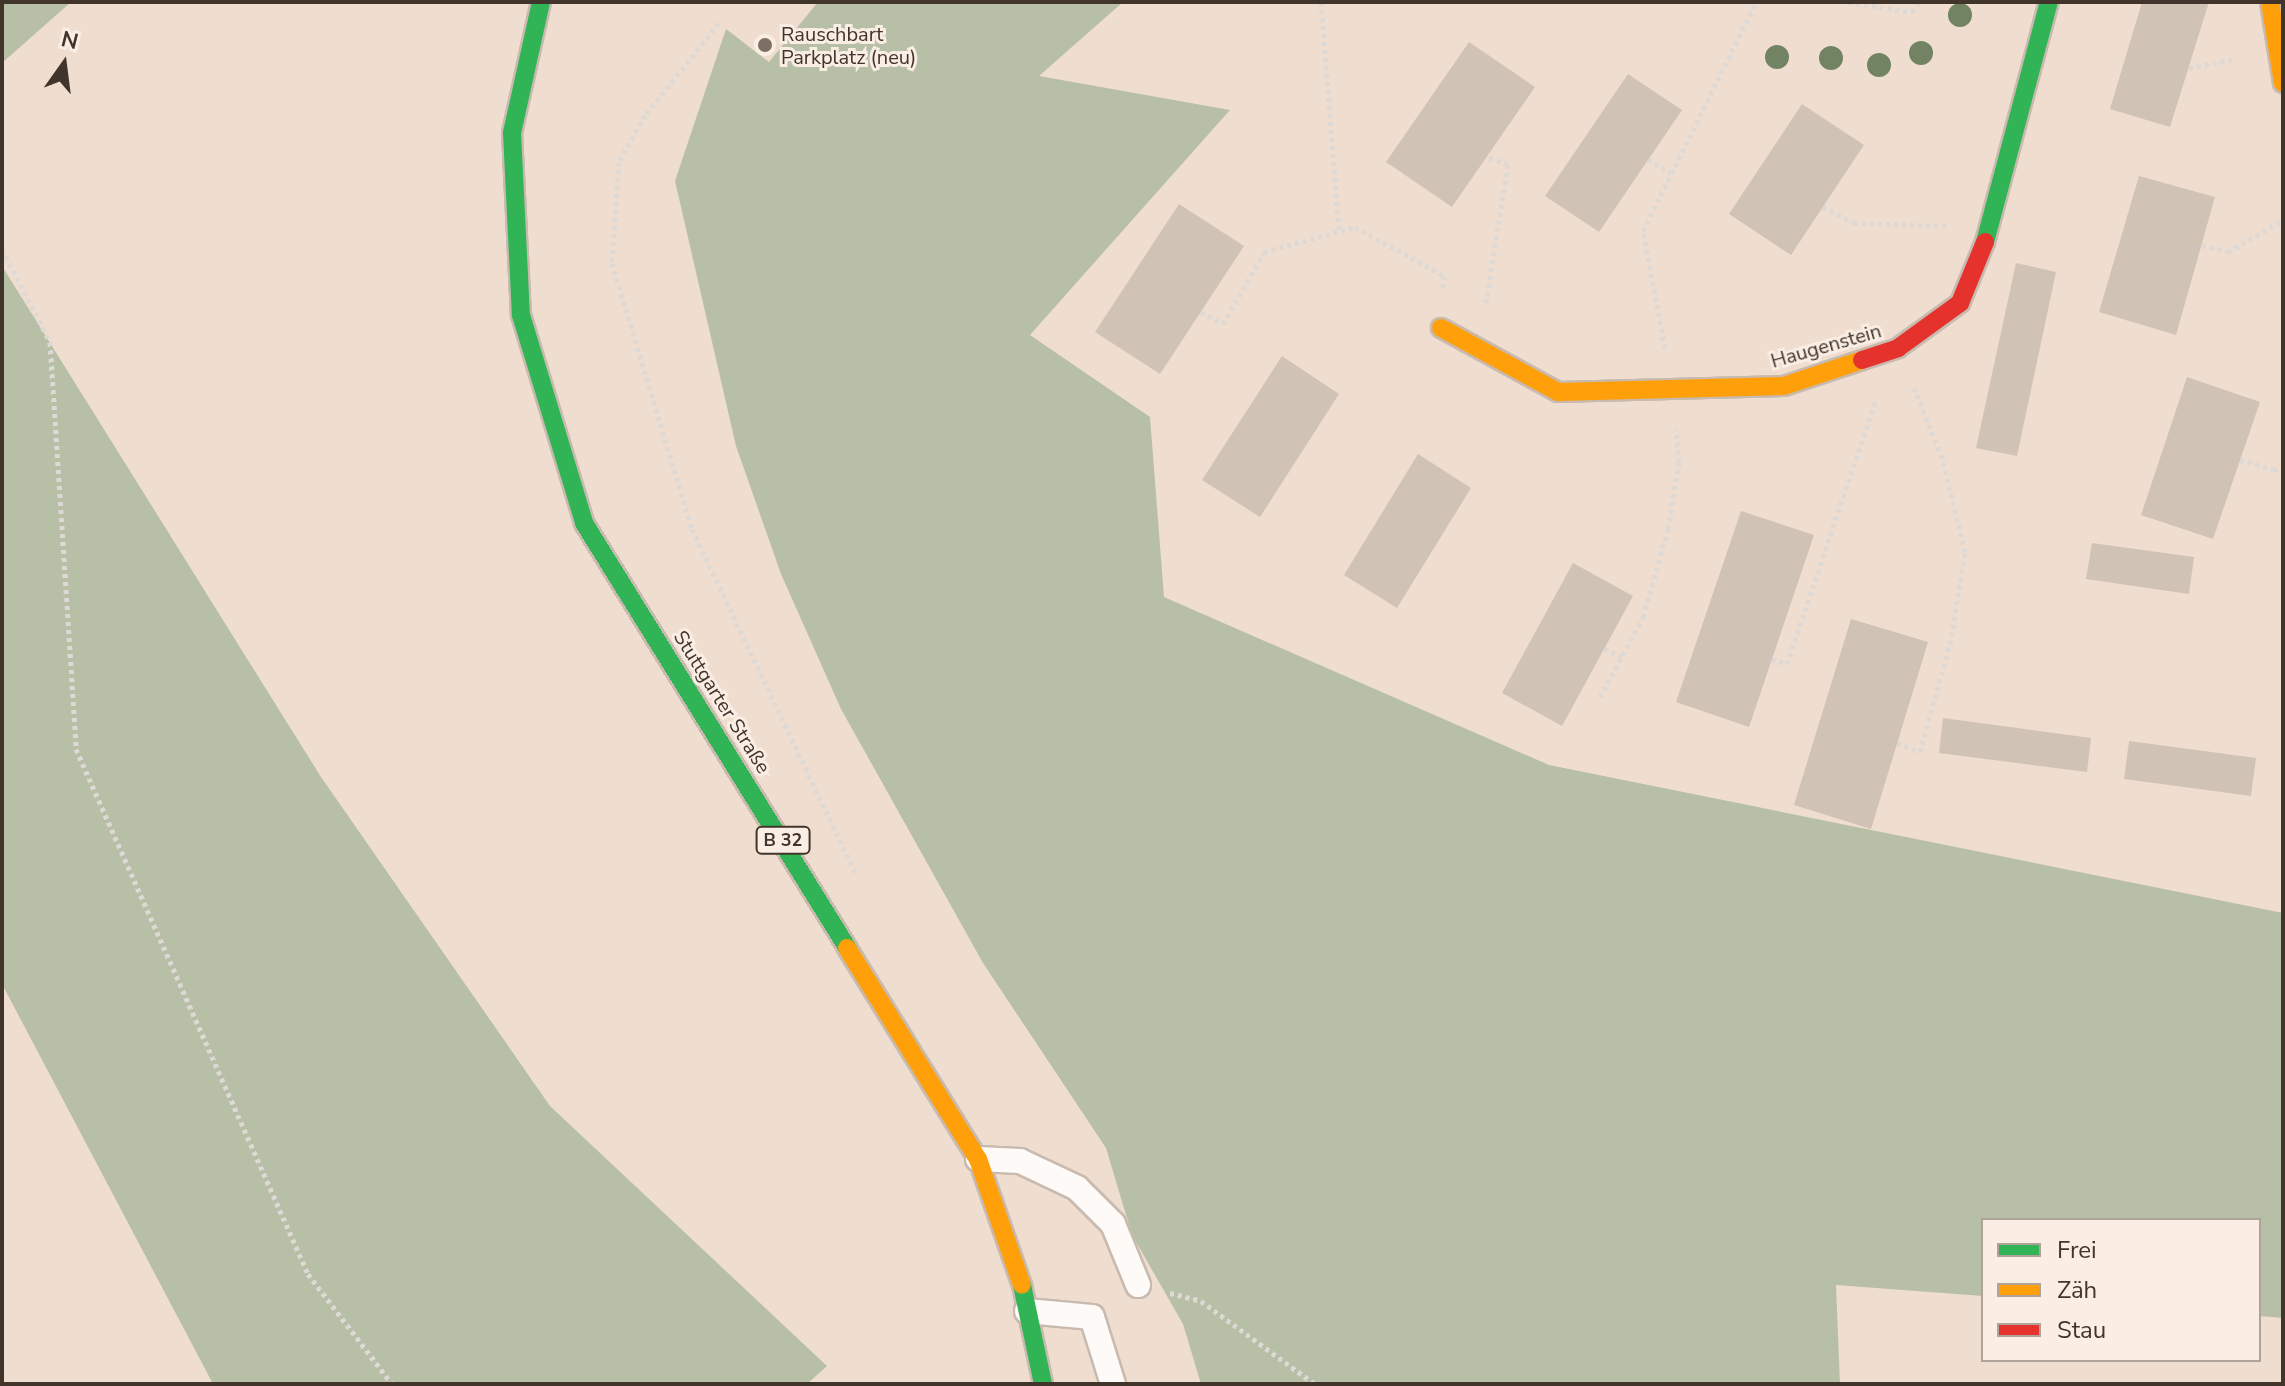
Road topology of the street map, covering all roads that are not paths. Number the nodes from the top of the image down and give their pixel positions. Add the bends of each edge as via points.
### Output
1 (541, 2) edge
2 (2049, 2) edge
3 (2270, 2) edge
4 (2283, 83) edge
5 (1441, 328) road end
6 (978, 1159) junction
7 (1138, 1285) road end
8 (1027, 1311) junction
9 (1043, 1384) edge
10 (1113, 1384) edge

1 - 6 main road, Stuttgarter Straße / B 32 via 512,133 521,315 584,523
2 - 5 main road, Haugenstein via 1990,228 1960,303 1898,348 1784,386 1558,392
3 - 4 main road
6 - 7 lane via 1020,1161 1077,1188 1113,1224
6 - 8 main road, Stuttgarter Straße / B 32
8 - 9 main road, Stuttgarter Straße / B 32
8 - 10 lane via 1092,1317

